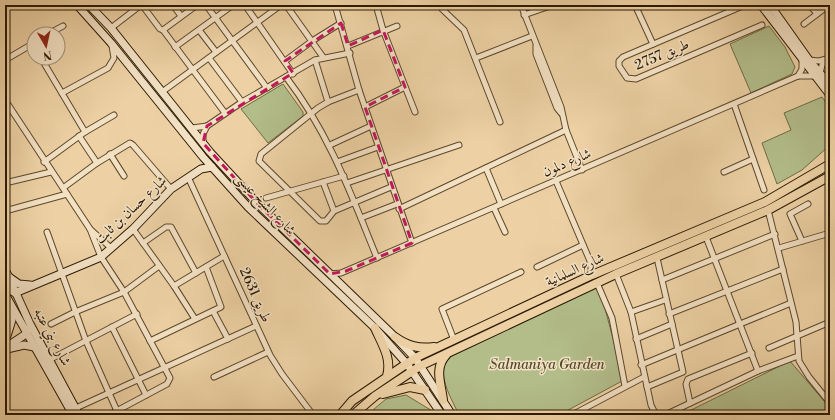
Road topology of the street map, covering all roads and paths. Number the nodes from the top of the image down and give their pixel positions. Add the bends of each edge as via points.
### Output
1 (12, 5) edge
2 (77, 5) edge
3 (89, 5) edge
4 (141, 5) edge
5 (173, 5) edge
6 (197, 5) edge
7 (206, 5) edge
8 (233, 5) edge
9 (245, 5) edge
10 (281, 5) edge
11 (286, 5) edge
12 (335, 5) edge
13 (376, 5) edge
14 (440, 5) edge
15 (521, 5) edge
16 (553, 5) edge
17 (635, 5) edge
18 (745, 5) edge
19 (761, 5) edge
20 (770, 5) edge
21 (810, 5) edge
22 (829, 5) edge
23 (5, 9) edge
24 (817, 14) junction
25 (524, 15) junction
26 (181, 16) junction
27 (215, 18) junction
28 (258, 22) junction
29 (341, 23) junction
30 (804, 24) dead end
31 (762, 25) dead end
32 (396, 26) dead end
33 (111, 28) junction
34 (163, 30) junction
35 (199, 30) junction
36 (384, 30) junction
37 (532, 36) junction
38 (231, 41) junction
39 (312, 41) junction
40 (112, 43) junction
41 (654, 44) junction
42 (348, 46) junction
43 (175, 47) junction
44 (26, 49) edge
45 (216, 52) junction
46 (350, 53) junction
47 (323, 57) junction
48 (209, 58) junction
49 (476, 58) junction
50 (828, 59) edge
51 (5, 60) edge
52 (315, 60) junction
53 (806, 60) junction
54 (285, 61) junction
55 (46, 66) edge
56 (192, 70) junction
57 (293, 74) junction
58 (817, 75) junction
59 (798, 76) junction
60 (286, 77) junction
61 (830, 85) edge
62 (267, 88) junction
63 (405, 88) junction
64 (359, 90) junction
65 (162, 92) junction
66 (62, 93) junction
67 (830, 95) edge
68 (5, 100) edge
69 (242, 102) junction
70 (328, 102) junction
71 (734, 104) junction
72 (365, 107) junction
73 (415, 112) dead end
74 (225, 113) junction
75 (311, 114) junction
76 (114, 115) dead end
77 (500, 122) dead end
78 (207, 126) junction
79 (371, 126) junction
80 (192, 128) junction
81 (566, 130) junction
82 (85, 132) junction
83 (79, 136) junction
84 (203, 143) junction
85 (330, 145) junction
86 (459, 145) dead end
87 (378, 147) junction
88 (110, 154) junction
89 (206, 160) junction
90 (753, 161) junction
91 (44, 162) junction
92 (338, 162) junction
93 (97, 163) junction
94 (830, 164) edge
95 (212, 167) junction
96 (202, 168) junction
97 (486, 168) junction
98 (385, 169) junction
99 (582, 170) junction
100 (51, 172) junction
101 (124, 176) dead end
102 (344, 176) junction
103 (830, 176) edge
104 (188, 177) junction
105 (556, 181) junction
106 (323, 182) junction
107 (5, 183) edge
108 (347, 183) junction
109 (391, 187) junction
110 (63, 188) junction
111 (170, 189) junction
112 (764, 190) dead end
113 (290, 192) junction
114 (67, 194) junction
115 (266, 198) dead end
116 (354, 203) junction
117 (501, 204) junction
118 (808, 204) dead end
119 (398, 207) junction
120 (494, 208) junction
121 (768, 210) junction
122 (5, 211) edge
123 (334, 211) junction
124 (361, 218) junction
125 (90, 229) junction
126 (133, 229) junction
127 (47, 232) dead end
128 (505, 232) dead end
129 (830, 233) edge
130 (775, 234) junction
131 (706, 237) junction
132 (802, 241) junction
133 (143, 243) junction
134 (412, 243) junction
135 (583, 245) junction
136 (111, 248) junction
137 (779, 248) junction
138 (224, 256) junction
139 (101, 257) junction
140 (377, 258) junction
141 (656, 258) junction
142 (714, 258) junction
143 (159, 266) junction
144 (206, 267) junction
145 (537, 267) dead end
146 (783, 269) junction
147 (346, 271) junction
148 (521, 272) dead end
149 (196, 273) junction
150 (62, 274) junction
151 (330, 274) junction
152 (616, 274) junction
153 (592, 275) junction
154 (6, 276) edge
155 (662, 280) junction
156 (597, 283) junction
157 (33, 285) junction
158 (174, 286) junction
159 (344, 287) junction
160 (727, 290) junction
161 (124, 292) junction
162 (15, 293) junction
163 (6, 296) edge
164 (665, 300) junction
165 (792, 303) junction
166 (213, 311) junction
167 (75, 312) junction
168 (631, 312) junction
169 (137, 314) junction
170 (670, 314) junction
171 (195, 319) junction
172 (830, 322) edge
173 (51, 324) dead end
174 (672, 324) junction
175 (741, 324) junction
176 (256, 326) junction
177 (112, 327) junction
178 (28, 328) junction
179 (375, 328) junction
180 (797, 336) junction
181 (6, 337) edge
182 (395, 337) junction
183 (228, 339) junction
184 (636, 339) junction
185 (454, 340) junction
186 (86, 341) junction
187 (150, 341) junction
188 (441, 346) junction
189 (34, 347) junction
190 (769, 348) dead end
191 (5, 349) edge
192 (678, 349) junction
193 (268, 352) junction
194 (752, 354) junction
195 (447, 355) junction
196 (798, 356) junction
197 (415, 358) junction
198 (49, 360) junction
199 (407, 364) junction
200 (641, 364) junction
201 (420, 366) junction
202 (164, 367) junction
203 (413, 371) junction
204 (758, 371) junction
205 (683, 372) junction
206 (387, 376) junction
207 (214, 377) dead end
208 (644, 377) junction
209 (138, 379) junction
210 (686, 384) junction
211 (625, 386) junction
212 (647, 387) junction
213 (425, 390) junction
214 (110, 393) junction
215 (146, 395) junction
216 (375, 396) junction
217 (443, 400) junction
218 (690, 403) junction
219 (830, 403) edge
220 (117, 411) junction
221 (76, 413) edge
222 (109, 415) edge
223 (313, 415) edge
224 (340, 415) edge
225 (353, 415) edge
226 (442, 415) edge
227 (452, 415) edge
228 (572, 415) edge
229 (658, 415) edge
230 (665, 415) edge

1 - 23 street
2 - 40 main road, شارع الشيخ عيسى
3 - 33 main road, شارع الشيخ عيسى
4 - 33 street
4 - 34 street
5 - 26 street
6 - 26 street
7 - 27 street
8 - 27 street
9 - 28 street
10 - 28 street
11 - 39 street
12 - 29 street
13 - 36 street
14 - 49 street via 464,30
15 - 25 street
16 - 25 street
17 - 41 street
18 - 41 street, طريق 2757
19 - 53 main road
20 - 53 main road
21 - 24 street
22 - 24 street
24 - 30 street
25 - 37 street
26 - 34 street
27 - 35 street
27 - 38 street
28 - 38 street
28 - 54 street
29 - 39 street
29 - 42 street
31 - 41 street, طريق 2757 via 636,79 627,78 619,66 621,59
32 - 36 street
33 - 65 main road, شارع الشيخ عيسى
34 - 43 street
35 - 43 street
35 - 45 street
36 - 42 street
36 - 63 street
37 - 49 street
37 - 81 street via 561,107
38 - 45 street
38 - 62 street
39 - 47 street
39 - 54 street
40 - 66 street via 114,58 108,68
40 - 89 main road, شارع الشيخ عيسى
42 - 46 street
43 - 56 street
44 - 51 street
45 - 48 street
46 - 47 street
46 - 64 street
47 - 52 street
48 - 56 street
48 - 69 street
49 - 77 street
50 - 53 street
50 - 58 street
52 - 57 street
52 - 70 street
53 - 58 main road
53 - 59 street
54 - 57 street
55 - 66 street
56 - 65 street
56 - 74 street
57 - 60 street
58 - 59 street, شارع دلمون
58 - 61 main road
58 - 67 main road
59 - 71 street, شارع دلمون
60 - 62 street
60 - 75 street
62 - 69 street
63 - 72 street
63 - 73 street
64 - 70 street
64 - 72 street
65 - 80 main road, شارع الشيخ عيسى
66 - 82 street
68 - 91 street
69 - 74 street
70 - 75 street
71 - 90 street
71 - 99 street, شارع دلمون
72 - 79 street
74 - 78 street
75 - 85 street
75 - 113 street via 259,158
76 - 82 street
78 - 80 street
78 - 84 street via 203,134
79 - 85 street
79 - 87 street
80 - 84 main road, شارع الشيخ عيسى
81 - 97 street
81 - 99 street
82 - 83 street
83 - 91 street
83 - 93 street
84 - 151 main road, شارع الشيخ عيسى via 256,202
85 - 92 street
86 - 98 street
87 - 92 street
87 - 98 street
88 - 93 street
88 - 101 street
88 - 111 street via 125,144 133,144
89 - 95 main road, شارع الشيخ عيسى
89 - 96 main road
90 - 90 street via 724,172
90 - 112 street
91 - 100 street
92 - 102 street
93 - 110 street
94 - 153 main road, شارع السلمانية via 765,202
95 - 96 main road, شارع حسان بن ثابت
95 - 179 main road, شارع الشيخ عيسى via 248,207
96 - 104 main road, شارع حسان بن ثابت
97 - 117 street
97 - 119 street
98 - 108 street
98 - 109 street
99 - 105 street, شارع دلمون
100 - 107 street
100 - 110 street
102 - 106 street
102 - 108 street
103 - 121 main road, شارع السلمانية
104 - 111 main road, شارع حسان بن ثابت
104 - 138 street, طريق 2631
105 - 117 street, شارع دلمون
105 - 135 street
106 - 113 street
106 - 123 street
108 - 116 street
109 - 116 street
109 - 119 street
110 - 114 street
111 - 126 main road, شارع حسان بن ثابت
113 - 115 street
113 - 123 street via 320,221 326,220
114 - 122 street
114 - 125 street
116 - 123 street
116 - 124 street
117 - 120 street, شارع دلمون
118 - 132 street via 790,214
119 - 124 street
119 - 134 street
120 - 128 street
120 - 134 street, شارع دلمون
121 - 130 street
121 - 131 main road, شارع السلمانية
124 - 140 street
125 - 136 street
125 - 139 street
126 - 133 street
126 - 136 main road, شارع حسان بن ثابت
127 - 150 street
129 - 132 street
130 - 137 street
130 - 142 street
131 - 141 main road, شارع السلمانية
131 - 142 street
132 - 137 street
133 - 143 street
133 - 149 street via 171,226
134 - 140 street, شارع دلمون
135 - 145 street
135 - 153 street via 590,261
136 - 139 main road, شارع حسان بن ثابت
137 - 146 street
138 - 144 street
138 - 176 street, طريق 2631
139 - 150 main road, شارع حسان بن ثابت
139 - 161 street
140 - 147 street, شارع دلمون
141 - 152 main road, شارع السلمانية
141 - 155 street
142 - 155 street
142 - 160 street
143 - 158 street
143 - 161 street
144 - 149 street
144 - 166 street via 221,304 220,308
146 - 160 street
146 - 165 street
147 - 151 street, شارع دلمون
147 - 159 street via 342,278
148 - 185 street via 442,309
149 - 158 street
150 - 157 main road, شارع حسان بن ثابت
150 - 167 street
151 - 159 main road, شارع الشيخ عيسى
152 - 156 main road, شارع السلمانية
152 - 168 street
153 - 185 main road, شارع السلمانية
154 - 157 main road via 19,284
154 - 162 main road, شارع بني عتبه via 10,290
155 - 164 street
156 - 195 main road, شارع السلمانية
156 - 211 street via 612,318
157 - 162 main road, شارع حسان بن ثابت
158 - 171 street
159 - 182 main road, شارع الشيخ عيسى
160 - 170 street
160 - 175 street
161 - 167 street
161 - 169 street
162 - 178 main road, شارع بني عتبه
163 - 178 main road, شارع بني عتبه
163 - 181 main road via 12,320
164 - 168 street
164 - 170 street
165 - 175 street
165 - 180 street
166 - 171 street
166 - 183 street
167 - 173 street
167 - 186 street
168 - 184 street
169 - 177 street
169 - 187 street
170 - 174 street
171 - 187 street
172 - 180 street
174 - 184 street
174 - 192 street
175 - 192 street
175 - 194 street
176 - 183 street
176 - 193 street, طريق 2631
177 - 186 street
177 - 209 street
178 - 181 main road
178 - 189 main road, شارع بني عتبه
178 - 191 main road
178 - 198 main road, شارع بني عتبه
179 - 199 main road, شارع الشيخ عيسى
179 - 206 main road via 388,358
180 - 190 street
180 - 196 street
182 - 188 main road via 408,346
182 - 197 main road, شارع الشيخ عيسى
183 - 202 street
184 - 200 street
185 - 188 main road, شارع السلمانية
186 - 198 street
186 - 214 street
187 - 202 street
188 - 197 main road, شارع السلمانية
189 - 191 main road via 24,345
189 - 221 main road, شارع بني عتبه
192 - 200 street
192 - 205 street
193 - 207 street
193 - 223 street, طريق 2631
194 - 204 street
194 - 210 street via 688,379
195 - 201 main road, شارع السلمانية
195 - 217 main road via 440,363 439,370
196 - 204 street
196 - 219 street via 809,377
197 - 199 main road, شارع السلمانية
197 - 201 main road, شارع الشيخ عيسى
198 - 221 main road, شارع بني عتبه
199 - 203 main road, شارع الشيخ عيسى
199 - 206 main road, شارع السلمانية
200 - 208 street
201 - 203 main road, شارع السلمانية
201 - 217 main road, شارع الشيخ عيسى
202 - 209 street
202 - 215 street via 170,381
203 - 213 main road, شارع الشيخ عيسى
203 - 216 main road, شارع السلمانية
204 - 218 street
205 - 210 street
205 - 212 street
206 - 224 main road, شارع السلمانية via 352,401
208 - 211 street
208 - 212 street
209 - 214 street
209 - 215 street
210 - 218 street
211 - 228 street
212 - 229 street via 654,411
213 - 216 main road via 405,387
213 - 226 main road, شارع الشيخ عيسى
214 - 220 street
214 - 221 street
215 - 220 street
216 - 225 main road, شارع السلمانية
217 - 227 main road, شارع الشيخ عيسى
218 - 230 street
220 - 222 street

